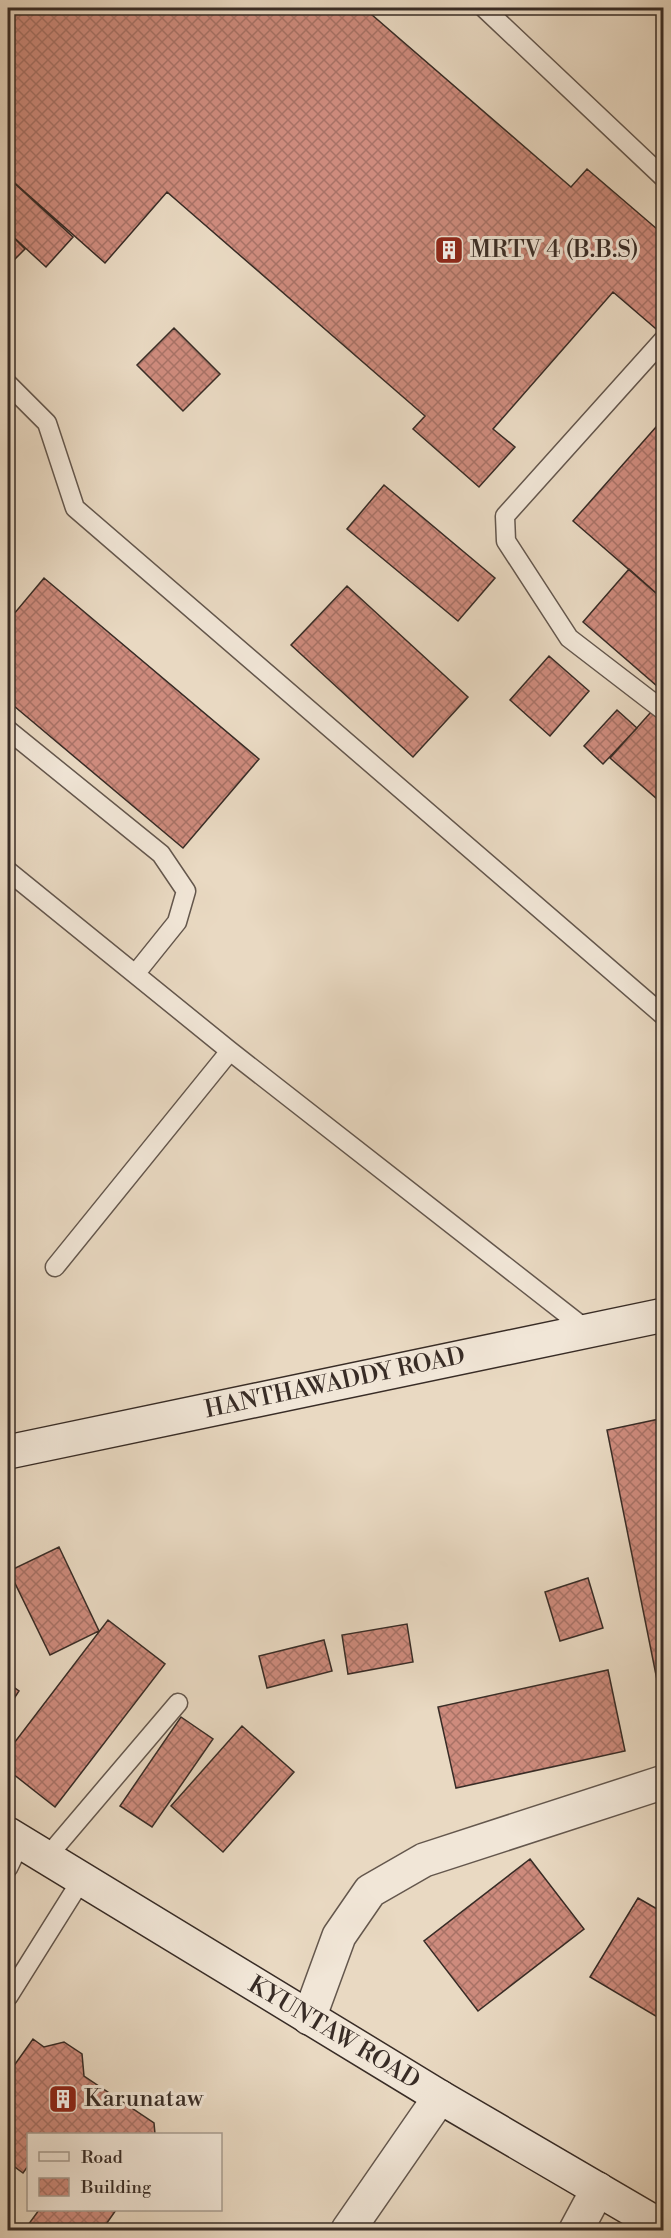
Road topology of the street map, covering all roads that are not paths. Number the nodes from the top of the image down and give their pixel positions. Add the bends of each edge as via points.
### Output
1 (484, 8) edge
2 (663, 178) edge
3 (663, 339) edge
4 (8, 384) edge
5 (663, 711) edge
6 (8, 730) edge
7 (8, 871) edge
8 (136, 973) junction
9 (663, 1016) edge
10 (230, 1051) junction
11 (55, 1267) dead end
12 (663, 1315) edge
13 (587, 1330) junction
14 (8, 1452) edge
15 (178, 1703) dead end
16 (663, 1782) edge
17 (21, 1850) edge
18 (82, 1879) junction
19 (8, 1997) edge
20 (309, 2018) junction
21 (440, 2097) junction
22 (598, 2188) junction
23 (663, 2228) edge
24 (348, 2230) edge
25 (576, 2230) edge

1 - 2 lane
3 - 5 lane via 505,516 506,541 570,638
4 - 9 lane via 47,423 75,508
6 - 8 lane via 161,854 186,891 177,922
7 - 8 lane
8 - 10 lane
10 - 11 lane
10 - 13 lane
12 - 13 street, HANTHAWADDY ROAD
13 - 14 street, HANTHAWADDY ROAD
15 - 17 lane
16 - 20 street via 424,1860 370,1891 339,1936
17 - 18 street, KYUNTAW ROAD
18 - 19 lane
18 - 20 street, KYUNTAW ROAD
20 - 21 street, KYUNTAW ROAD
21 - 22 street, KYUNTAW ROAD
21 - 24 street
22 - 23 street, KYUNTAW ROAD
22 - 25 street

